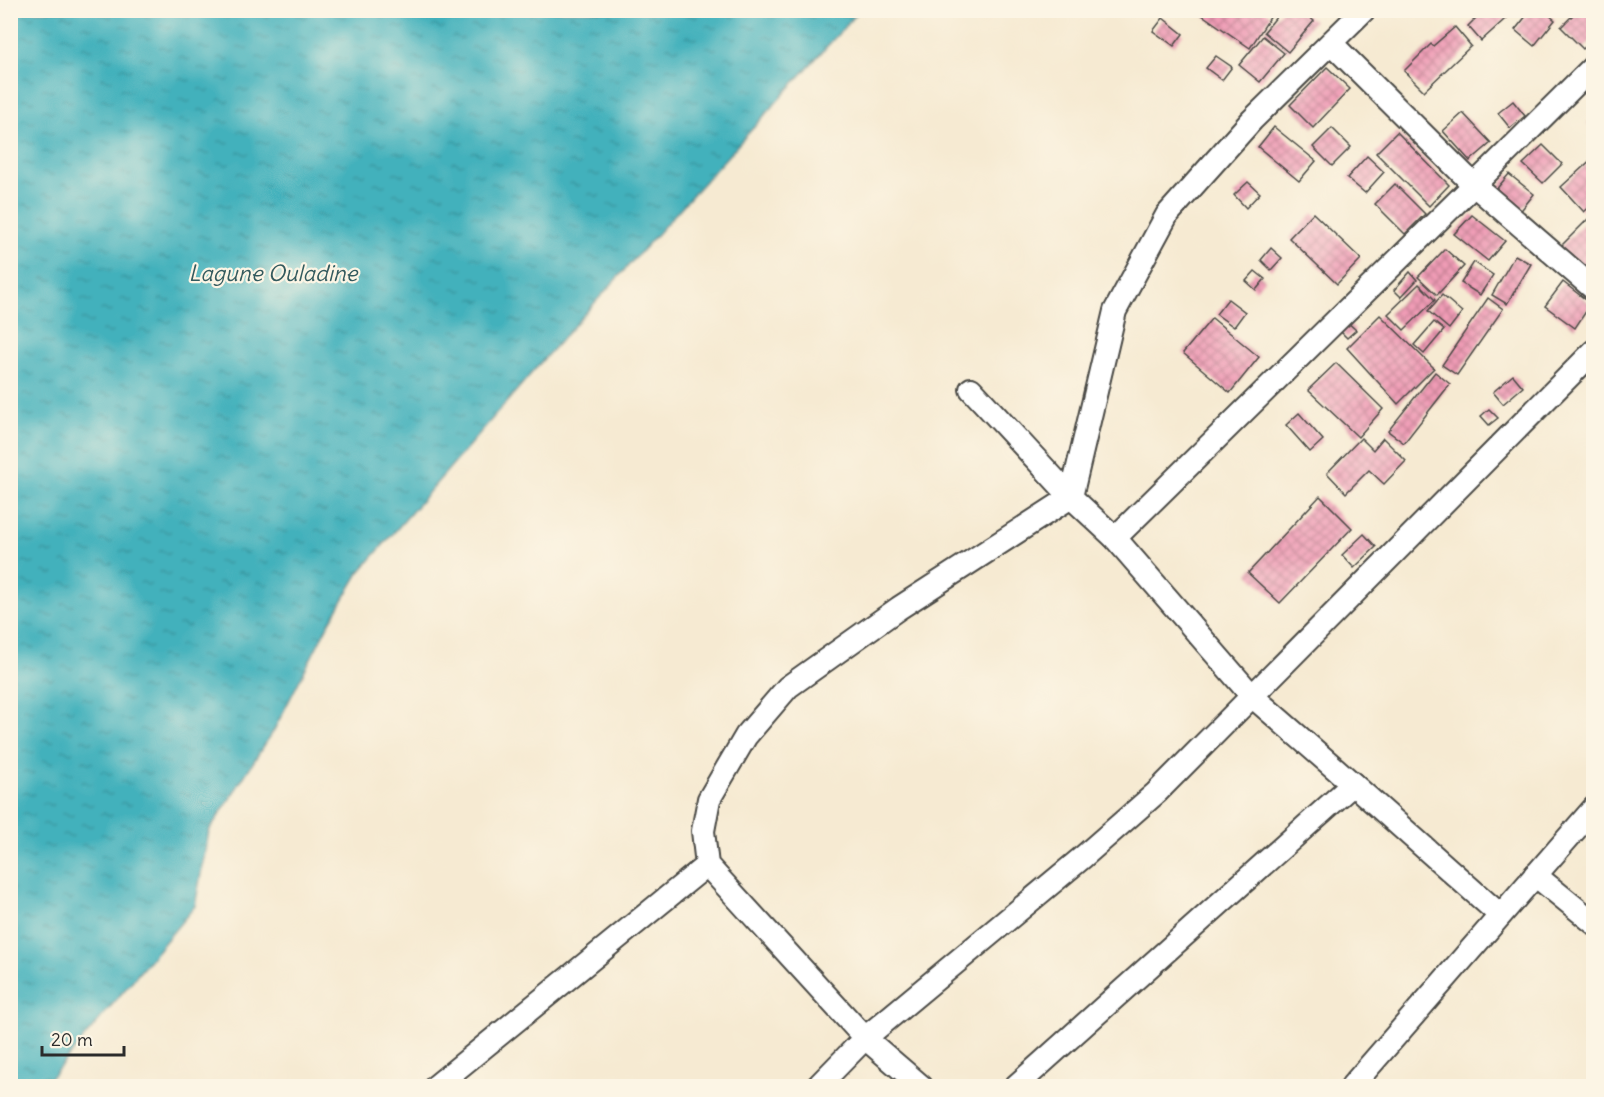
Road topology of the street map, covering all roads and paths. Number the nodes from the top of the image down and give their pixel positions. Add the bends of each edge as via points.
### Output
1 (1364, 10) edge
2 (1331, 43) junction
3 (1593, 66) edge
4 (1474, 185) junction
5 (1593, 289) edge
6 (1593, 351) edge
7 (971, 389) dead end
8 (1071, 497) junction
9 (1114, 538) junction
10 (1252, 696) junction
11 (1353, 784) junction
12 (1593, 808) edge
13 (707, 866) junction
14 (1535, 875) junction
15 (1500, 915) junction
16 (1593, 923) edge
17 (865, 1038) junction
18 (435, 1086) edge
19 (818, 1086) edge
20 (921, 1086) edge
21 (1016, 1086) edge
22 (1352, 1086) edge

1 - 2 street
2 - 4 street
2 - 8 street via 1252,120 1167,214 1115,310
3 - 4 street
4 - 5 street
4 - 9 street
6 - 10 street
7 - 8 street
8 - 9 street
8 - 13 street via 898,608 788,687 746,736 709,799 703,831
9 - 10 street
10 - 11 street
10 - 17 street via 1156,793
11 - 15 street
11 - 21 street
12 - 14 street
13 - 17 street
13 - 18 street
14 - 15 street
14 - 16 street
15 - 22 street
17 - 19 street
17 - 20 street

